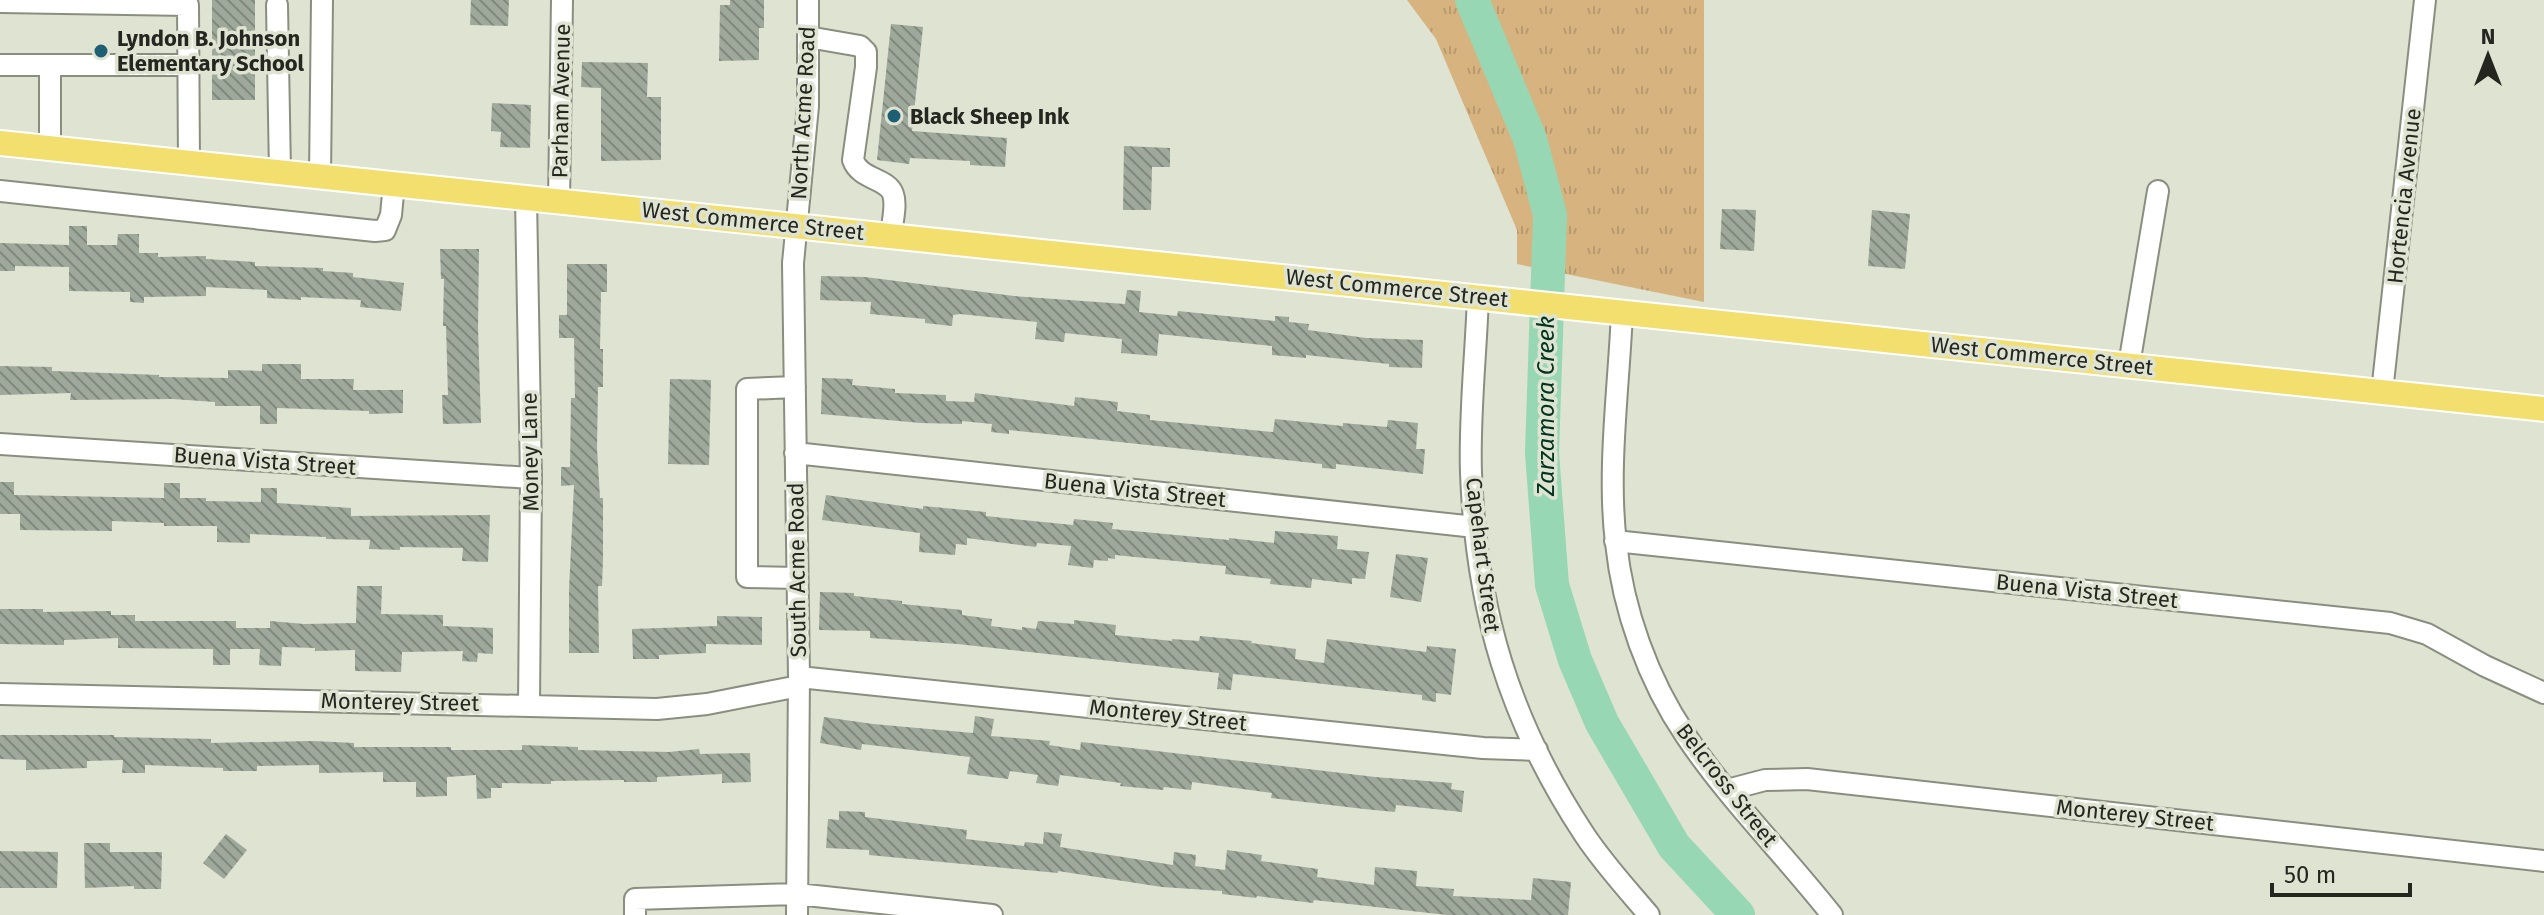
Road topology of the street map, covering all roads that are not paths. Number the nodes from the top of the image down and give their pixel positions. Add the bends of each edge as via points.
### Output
1 (322, 0) edge
2 (562, 0) edge
3 (808, 0) edge
4 (2425, 0) edge
5 (0, 2) edge
6 (277, 5) dead end
7 (808, 37) junction
8 (0, 65) edge
9 (50, 65) junction
10 (188, 65) junction
11 (0, 143) edge
12 (50, 148) junction
13 (189, 163) junction
14 (280, 172) junction
15 (320, 176) junction
16 (394, 183) junction
17 (0, 191) edge
18 (2158, 191) dead end
19 (526, 198) junction
20 (559, 201) junction
21 (797, 225) junction
22 (891, 235) junction
23 (1478, 296) junction
24 (1622, 312) junction
25 (2129, 365) junction
26 (795, 387) junction
27 (2382, 392) junction
28 (2544, 409) edge
29 (0, 444) edge
30 (795, 453) junction
31 (531, 478) junction
32 (1475, 527) junction
33 (1615, 541) junction
34 (797, 578) junction
35 (799, 681) junction
36 (2544, 693) edge
37 (0, 694) edge
38 (529, 705) junction
39 (1537, 750) junction
40 (1727, 790) junction
41 (2544, 861) edge
42 (797, 894) junction
43 (635, 915) edge
44 (797, 915) edge
45 (992, 915) edge
46 (1649, 915) edge
47 (1832, 915) edge

1 - 15 street
2 - 20 street, Parham Avenue
3 - 7 street, North Acme Road
4 - 27 street, Hortencia Avenue
5 - 10 street via 188,5
6 - 14 street
7 - 21 street, North Acme Road via 808,106
7 - 22 street via 860,46 866,52 853,160 864,175 888,186 894,196
8 - 9 street
9 - 10 street
9 - 12 street
10 - 13 street
11 - 12 main road, West Commerce Street
12 - 13 main road, West Commerce Street
13 - 14 main road, West Commerce Street
14 - 15 main road, West Commerce Street
15 - 16 main road, West Commerce Street
16 - 17 street via 389,223 385,230 375,231
16 - 19 main road, West Commerce Street
18 - 25 street
19 - 20 main road, West Commerce Street
19 - 31 street, Money Lane
20 - 21 main road, West Commerce Street
21 - 22 main road, West Commerce Street
21 - 26 street, South Acme Road
22 - 23 main road, West Commerce Street
23 - 24 main road, West Commerce Street
23 - 32 street, Capehart Street via 1471,471
24 - 25 main road, West Commerce Street
24 - 33 street, Belcross Street
25 - 27 main road, West Commerce Street
26 - 30 street, South Acme Road
26 - 34 street via 747,389 747,577
27 - 28 main road, West Commerce Street
29 - 31 street, Buena Vista Street
30 - 32 street, Buena Vista Street
30 - 34 street, South Acme Road
31 - 38 street, Money Lane
32 - 39 street, Capehart Street via 1494,645
33 - 36 street, Buena Vista Street via 2390,623 2436,638
33 - 40 street, Belcross Street via 1639,641 1657,686
34 - 35 street, South Acme Road
35 - 38 street, Monterey Street via 707,704 657,709
35 - 39 street, Monterey Street
35 - 42 street, South Acme Road
37 - 38 street, Monterey Street
39 - 46 street, Capehart Street via 1586,836
40 - 41 street, Monterey Street via 1765,780 1807,779
40 - 47 street, Belcross Street
42 - 43 street via 635,899
42 - 44 street, South Acme Road
42 - 45 street

